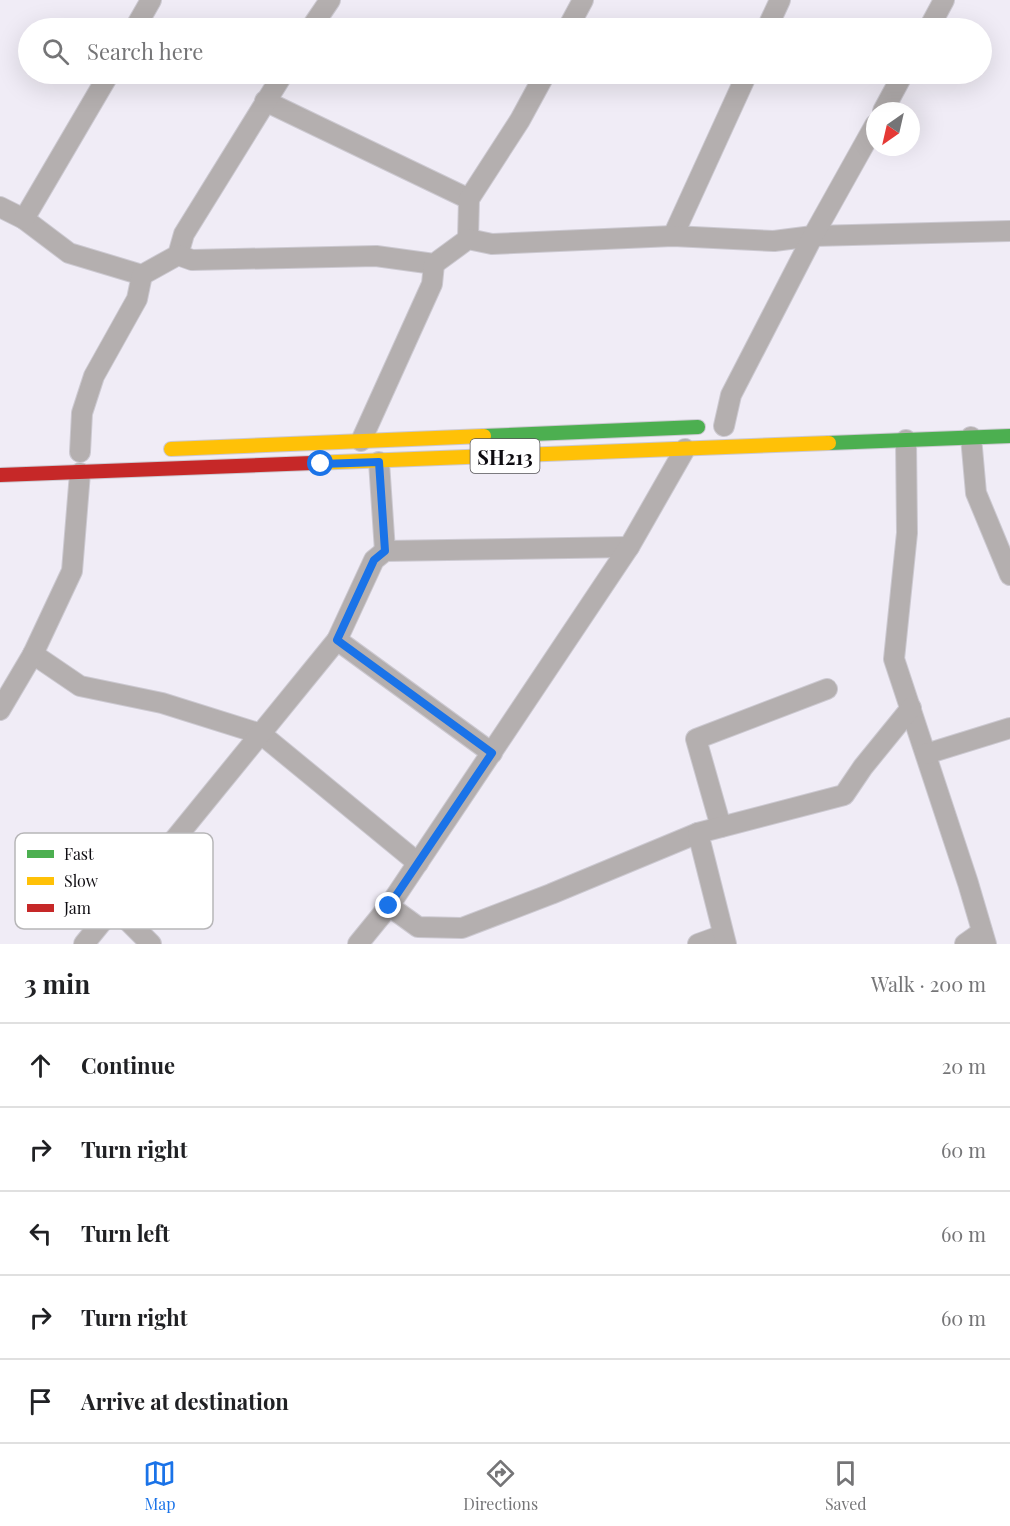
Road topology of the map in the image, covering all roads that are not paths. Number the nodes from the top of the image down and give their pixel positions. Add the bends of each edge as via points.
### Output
1 (151, 0) edge
2 (330, 0) edge
3 (583, 0) edge
4 (780, 0) edge
5 (944, 0) edge
6 (141, 18) edge
7 (318, 18) edge
8 (573, 18) edge
9 (772, 18) edge
10 (934, 18) edge
11 (103, 84) edge
12 (276, 84) edge
13 (540, 84) edge
14 (742, 84) edge
15 (898, 84) edge
16 (265, 101) junction
17 (888, 102) edge
18 (866, 141) edge
19 (469, 199) junction
20 (0, 207) edge
21 (24, 219) junction
22 (1010, 231) edge
23 (673, 236) junction
24 (813, 236) junction
25 (468, 239) junction
26 (178, 255) junction
27 (434, 264) junction
28 (142, 275) junction
29 (730, 426) joint
30 (1010, 436) edge
31 (971, 437) junction
32 (906, 440) junction
33 (361, 441) junction
34 (685, 448) junction
35 (162, 449) dead end
36 (80, 452) dead end
37 (379, 462) junction
38 (80, 473) junction
39 (0, 475) edge
40 (629, 547) junction
41 (385, 551) junction
42 (1010, 575) edge
43 (337, 640) junction
44 (33, 654) junction
45 (827, 689) dead end
46 (911, 708) junction
47 (0, 710) edge
48 (1010, 728) edge
49 (261, 734) junction
50 (492, 753) junction
51 (926, 754) junction
52 (721, 827) junction
53 (180, 833) edge
54 (698, 833) junction
55 (418, 863) junction
56 (389, 906) junction
57 (96, 929) edge
58 (136, 929) edge
59 (984, 938) edge
60 (725, 939) edge
61 (84, 944) edge
62 (151, 944) edge
63 (358, 944) edge
64 (698, 944) edge
65 (965, 944) edge

1 - 6 street
2 - 7 street
3 - 8 street
4 - 9 street
5 - 10 street
11 - 21 street
12 - 16 street
13 - 19 street
14 - 23 street
15 - 17 street
16 - 19 street
16 - 26 street via 184,234
18 - 24 street
19 - 25 street
20 - 21 street
21 - 28 street via 69,253
22 - 24 street
23 - 24 street via 774,241
23 - 25 street via 492,244
24 - 29 street via 731,395
25 - 27 street
26 - 27 street via 192,260 376,256
26 - 28 street
27 - 33 street via 432,284
28 - 36 street via 137,299 94,376 82,413
29 - 33 main road, SH213
30 - 31 main road, SH213
31 - 32 main road, SH213
31 - 42 street via 976,493
32 - 34 main road, SH213
32 - 46 street via 907,533 894,658
33 - 35 main road, SH213
34 - 37 main road, SH213
34 - 40 street
37 - 38 main road, SH213
37 - 41 street
38 - 39 main road, SH213
38 - 44 street via 72,571
40 - 41 street
40 - 50 street
41 - 43 street via 374,560
43 - 49 street
43 - 50 street
44 - 47 street
44 - 49 street via 80,686 162,703
45 - 52 street via 696,739
46 - 51 street
46 - 52 street via 844,795
48 - 51 street
49 - 53 street
49 - 55 street
50 - 55 street
51 - 59 street
52 - 54 street
54 - 56 street via 462,928 418,927
54 - 60 street
55 - 56 street
56 - 63 street
57 - 61 street
58 - 62 street
59 - 65 street
60 - 64 street

